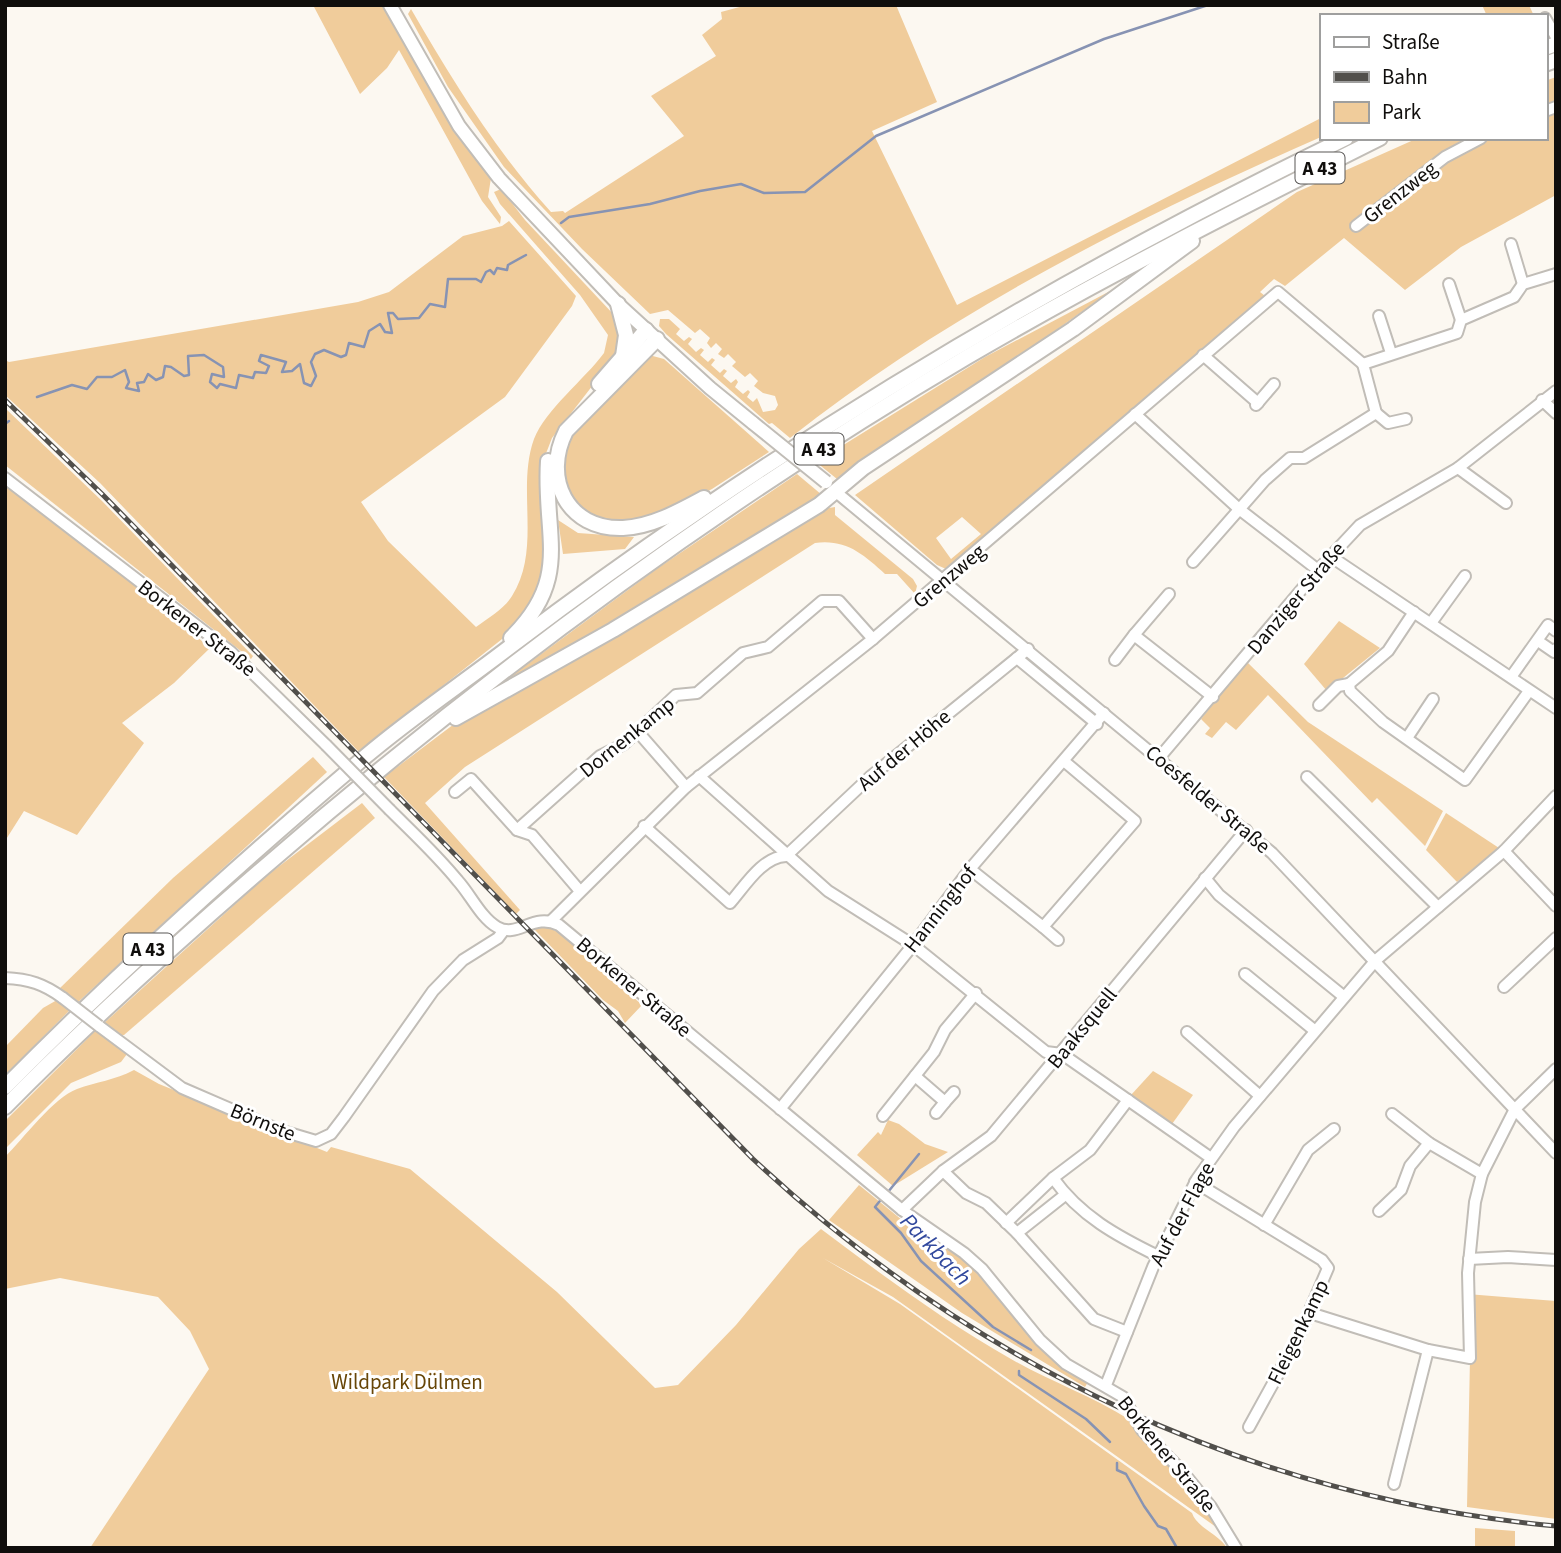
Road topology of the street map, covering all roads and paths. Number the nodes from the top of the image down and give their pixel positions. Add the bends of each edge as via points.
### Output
1 (390, 5) edge
2 (1547, 21) edge
3 (1556, 37) edge
4 (1342, 140) edge
5 (1376, 140) edge
6 (1476, 140) edge
7 (1260, 198) junction
8 (1356, 226) dead end
9 (1511, 244) dead end
10 (1556, 274) edge
11 (1449, 284) dead end
12 (1523, 284) junction
13 (618, 303) junction
14 (1379, 316) dead end
15 (1461, 320) junction
16 (652, 335) junction
17 (1391, 353) junction
18 (1203, 355) junction
19 (623, 356) junction
20 (1363, 364) junction
21 (1274, 384) dead end
22 (1556, 391) edge
23 (1542, 400) junction
24 (1376, 413) junction
25 (1556, 413) edge
26 (1135, 414) junction
27 (1406, 419) dead end
28 (766, 464) junction
29 (1458, 468) junction
30 (5, 478) edge
31 (831, 487) junction
32 (1506, 503) dead end
33 (1239, 509) junction
34 (1330, 556) junction
35 (1193, 562) dead end
36 (1318, 569) junction
37 (1465, 576) dead end
38 (943, 581) junction
39 (1169, 594) dead end
40 (1414, 612) junction
41 (1431, 623) junction
42 (1556, 631) edge
43 (1134, 635) junction
44 (873, 639) junction
45 (1538, 641) junction
46 (1028, 649) junction
47 (1556, 649) edge
48 (1017, 658) junction
49 (1115, 660) dead end
50 (473, 676) junction
51 (1511, 677) junction
52 (1349, 684) junction
53 (1529, 691) junction
54 (1213, 696) junction
55 (1433, 699) dead end
56 (1318, 705) dead end
57 (1556, 708) edge
58 (1104, 713) junction
59 (1097, 724) junction
60 (638, 732) junction
61 (1407, 738) junction
62 (406, 746) junction
63 (1159, 758) junction
64 (1065, 762) junction
65 (698, 776) junction
66 (1307, 777) dead end
67 (686, 787) junction
68 (456, 792) dead end
69 (1554, 801) edge
70 (644, 827) junction
71 (517, 830) junction
72 (1246, 830) junction
73 (1504, 851) junction
74 (786, 856) junction
75 (970, 869) junction
76 (1205, 878) junction
77 (579, 890) junction
78 (1556, 906) edge
79 (1438, 907) junction
80 (551, 921) junction
81 (1043, 927) junction
82 (503, 930) junction
83 (1556, 938) edge
84 (1058, 940) dead end
85 (913, 945) junction
86 (1376, 960) junction
87 (1245, 974) dead end
88 (5, 978) edge
89 (1504, 987) dead end
90 (976, 993) junction
91 (1343, 996) junction
92 (1314, 1030) junction
93 (1186, 1032) dead end
94 (1062, 1054) junction
95 (1556, 1069) edge
96 (915, 1076) junction
97 (5, 1087) edge
98 (954, 1092) dead end
99 (1260, 1096) junction
100 (1128, 1100) junction
101 (945, 1102) junction
102 (5, 1107) edge
103 (780, 1109) junction
104 (1515, 1110) junction
105 (936, 1113) dead end
106 (1392, 1114) dead end
107 (883, 1116) dead end
108 (1334, 1129) dead end
109 (1429, 1143) junction
110 (1556, 1153) edge
111 (1211, 1158) junction
112 (943, 1171) junction
113 (1482, 1174) junction
114 (1053, 1178) junction
115 (1195, 1182) junction
116 (1065, 1195) junction
117 (902, 1210) junction
118 (1378, 1211) dead end
119 (1006, 1223) junction
120 (1264, 1225) junction
121 (1017, 1233) junction
122 (1158, 1256) junction
123 (1469, 1259) junction
124 (1556, 1260) edge
125 (1310, 1313) junction
126 (1128, 1332) junction
127 (1428, 1350) junction
128 (1106, 1385) junction
129 (1249, 1427) dead end
130 (1394, 1484) dead end
131 (1236, 1548) edge

1 - 13 main road via 459,126 524,207
2 - 3 street
4 - 28 highway, A 43 via 1066,283 933,358
5 - 7 highway, A 43
6 - 8 street, Grenzweg via 1456,149
7 - 31 highway via 1073,329
7 - 62 highway, A 43 via 1078,293 855,426 660,555
9 - 12 street
10 - 12 street
11 - 15 street
12 - 15 street via 1514,298
13 - 16 main road
13 - 19 highway via 626,335
14 - 17 street
15 - 17 street via 1457,333
16 - 19 highway
16 - 28 highway via 582,412 558,447 556,475 572,508 596,524 639,526
16 - 31 main road, bridge
17 - 20 street
18 - 20 street, Grenzweg via 1278,292
18 - 21 street via 1257,404
18 - 26 street, Grenzweg
19 - 50 highway via 553,444 547,488 550,577 539,606
20 - 24 street
22 - 23 street, Danziger Straße
23 - 25 street
23 - 29 street, Danziger Straße
24 - 27 street via 1388,423
24 - 33 street via 1304,458 1290,458
26 - 33 street
26 - 38 street, Grenzweg
28 - 50 highway, A 43
29 - 32 street
29 - 34 street, Danziger Straße via 1360,525
30 - 82 street, Borkener Straße, bridge via 231,652 458,880 491,923
31 - 38 street, Coesfelder Straße
31 - 62 highway via 613,630
33 - 35 street
33 - 36 street
34 - 36 street, Danziger Straße
34 - 40 street
36 - 54 street, Danziger Straße
37 - 41 street
38 - 44 street, Grenzweg
38 - 46 street, Coesfelder Straße
39 - 43 street
40 - 41 street
40 - 52 street via 1388,651
41 - 51 street
42 - 45 street via 1548,625
43 - 49 street
43 - 54 street
44 - 60 street, Dornenkamp via 839,601 822,601 768,647 743,653 697,692 676,695
44 - 65 street, Grenzweg
45 - 47 street via 1554,652
45 - 51 street
46 - 48 street, Auf der Höhe
46 - 58 street, Coesfelder Straße
48 - 59 street
48 - 74 street, Auf der Höhe via 870,777
50 - 97 highway, A 43 via 368,754 128,967
51 - 53 street
52 - 56 street via 1338,686
52 - 61 street via 1382,722
53 - 57 street
53 - 61 street via 1465,780
54 - 63 street, Danziger Straße
55 - 61 street
58 - 59 street, Hanninghof
58 - 63 street, Coesfelder Straße
59 - 64 street, Hanninghof
60 - 67 street
60 - 71 street, Dornenkamp via 600,756
62 - 102 highway, A 43 via 197,924
63 - 72 street, Coesfelder Straße
64 - 75 street, Hanninghof
64 - 81 street via 1135,821
65 - 67 street, Grenzweg
65 - 74 street
66 - 79 street
67 - 70 street, Grenzweg
68 - 71 street via 471,779
69 - 73 street, Auf der Flage
70 - 74 street, Auf der Höhe via 730,903 766,862
70 - 77 street, Grenzweg
71 - 77 street via 532,835
72 - 76 street, Baaksquell
72 - 86 street, Coesfelder Straße
73 - 78 street
73 - 79 street, Auf der Flage
74 - 85 street via 828,891
75 - 81 street
75 - 85 street, Hanninghof
76 - 91 street via 1219,895
76 - 94 street, Baaksquell
77 - 80 street, Grenzweg
79 - 86 street, Auf der Flage
80 - 82 street
80 - 103 street, Borkener Straße
81 - 84 street
82 - 88 street, Börnste, bridge via 463,960 433,991 331,1134 316,1141 183,1088 46,986
83 - 89 street
85 - 90 street
85 - 103 street, Hanninghof
86 - 91 street, Auf der Flage
86 - 104 street, Coesfelder Straße
87 - 92 street
90 - 94 street via 1046,1052
90 - 96 street
91 - 92 street, Auf der Flage
92 - 99 street, Auf der Flage
93 - 99 street
94 - 100 street
94 - 112 street, Baaksquell via 991,1136
95 - 104 street
96 - 101 street
96 - 107 street
98 - 101 street
99 - 111 street, Auf der Flage
100 - 111 street
100 - 114 street via 1090,1150
101 - 105 street
103 - 117 street, Borkener Straße
104 - 110 street, Coesfelder Straße
104 - 113 street
106 - 109 street
108 - 120 street via 1308,1150
109 - 113 street
109 - 118 street via 1410,1166 1401,1190
111 - 115 street, Auf der Flage
112 - 117 street, Baaksquell
112 - 119 street
113 - 123 street
114 - 116 street
114 - 119 street
115 - 120 street, Fleigenkamp
115 - 122 street, Auf der Flage
116 - 121 street
116 - 122 street via 1105,1229
117 - 128 street, Borkener Straße via 982,1269 1040,1340 1066,1364
119 - 121 street
120 - 125 street, Fleigenkamp via 1327,1265
121 - 126 street via 1094,1319
122 - 126 street, Auf der Flage
123 - 124 street
123 - 127 street via 1470,1358
125 - 127 street
125 - 129 street, Fleigenkamp
126 - 128 street, Auf der Flage
127 - 130 street
128 - 131 street, Borkener Straße via 1128,1403 1142,1430 1211,1507

